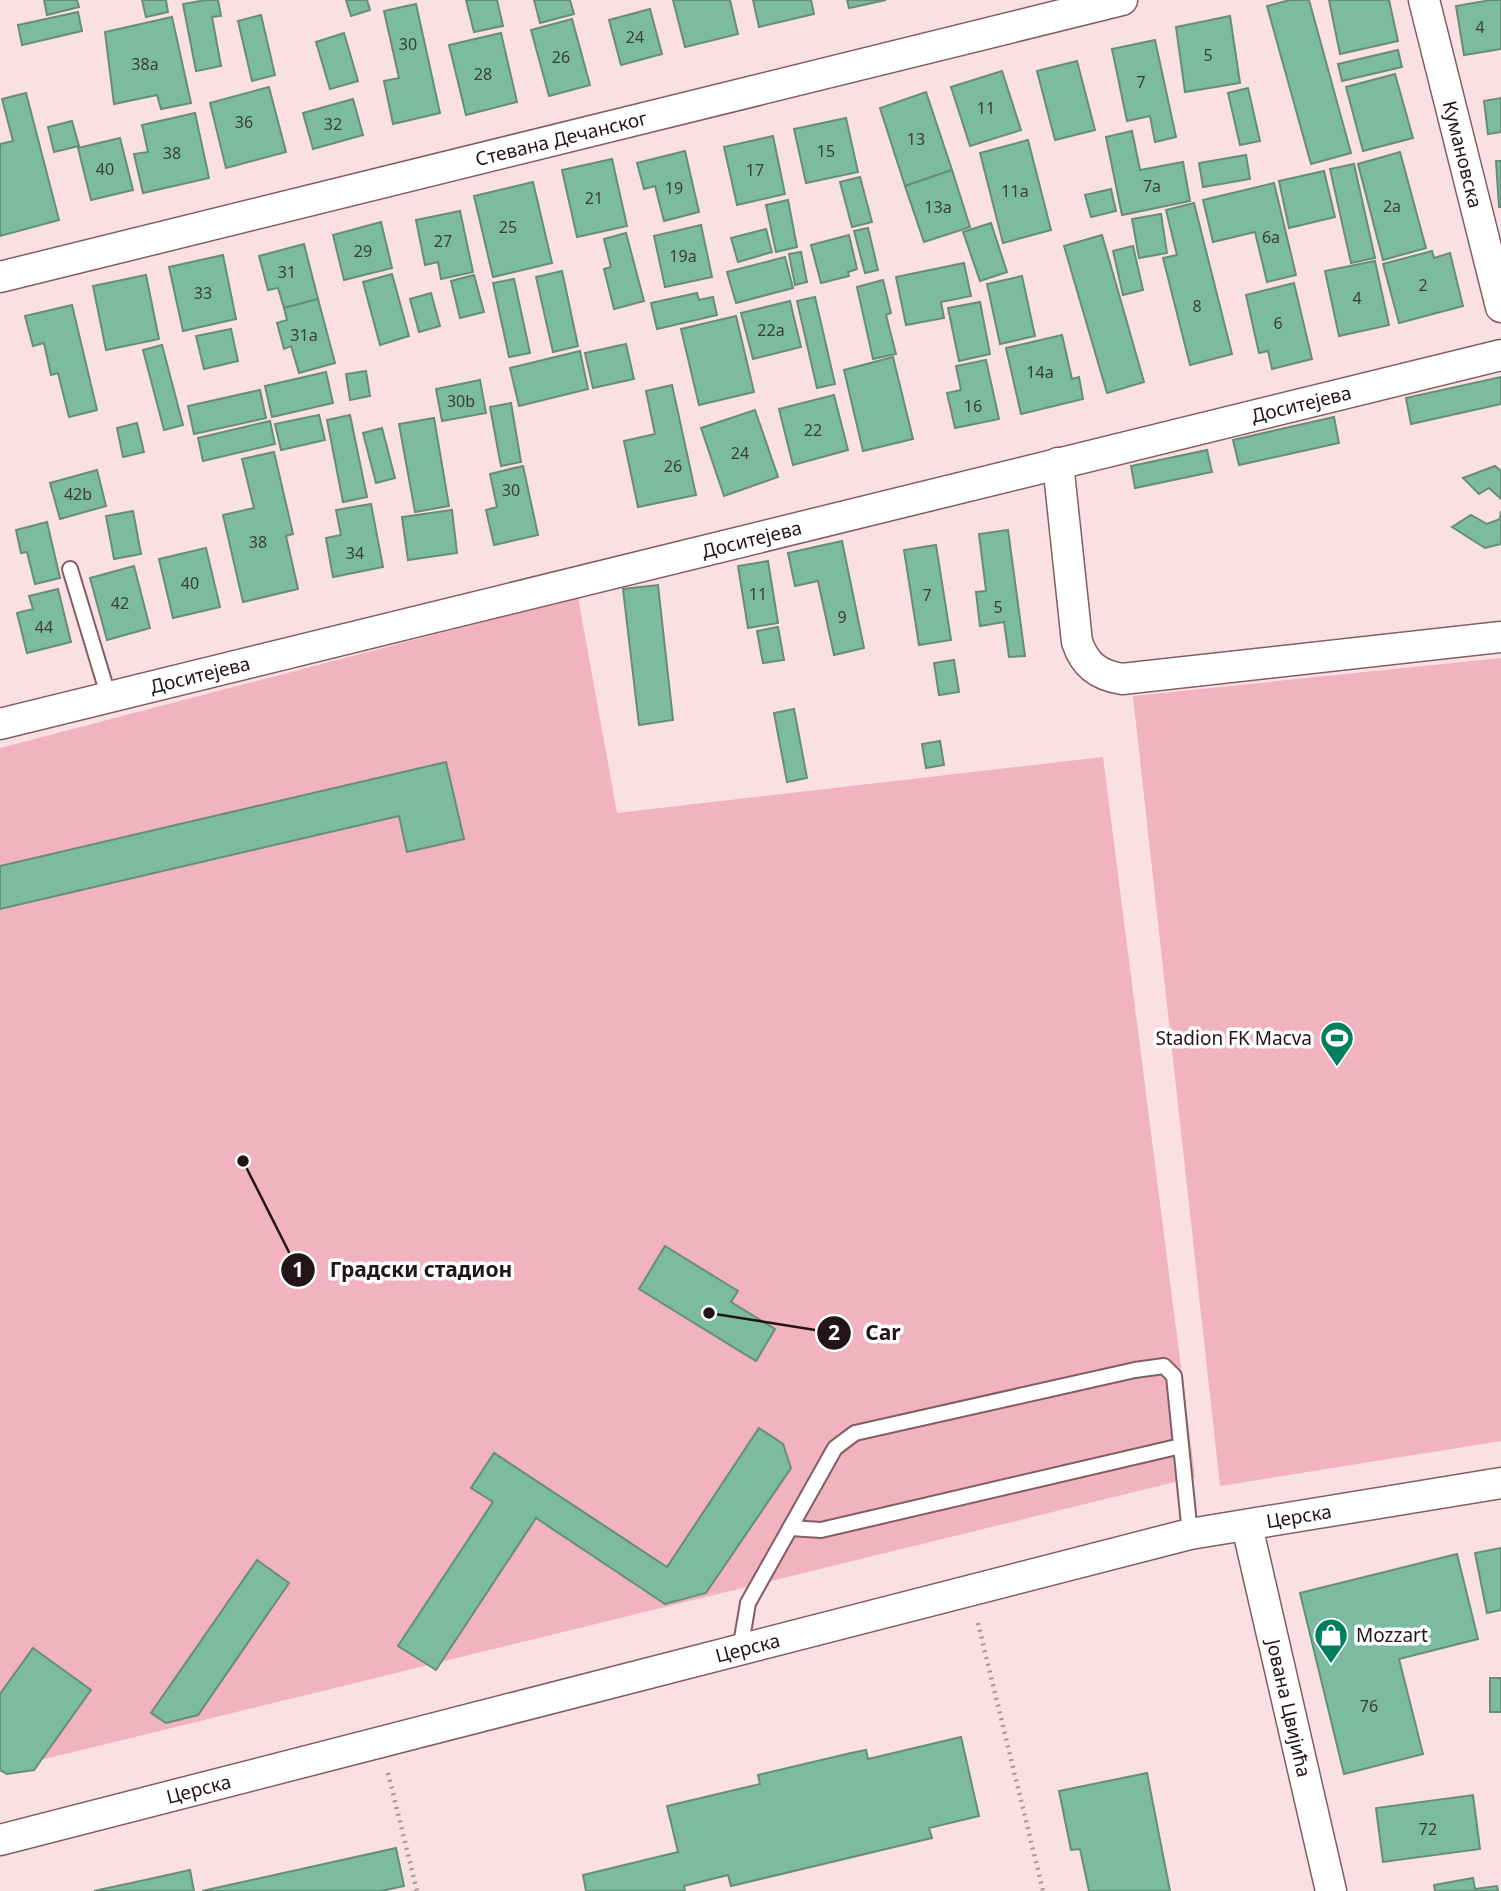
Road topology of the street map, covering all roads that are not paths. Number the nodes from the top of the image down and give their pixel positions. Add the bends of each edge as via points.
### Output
1 (1122, 0) edge
2 (1424, 0) edge
3 (0, 277) edge
4 (1501, 307) edge
5 (1501, 355) edge
6 (1058, 463) junction
7 (70, 569) dead end
8 (1501, 637) edge
9 (108, 698) junction
10 (0, 724) edge
11 (1181, 1446) junction
12 (1501, 1483) edge
13 (1247, 1526) junction
14 (790, 1528) junction
15 (1190, 1534) junction
16 (740, 1650) junction
17 (0, 1840) edge
18 (1331, 1891) edge

1 - 3 street, Стевана Дечанског
2 - 4 street, Кумановска
5 - 6 street, Доситејева
6 - 8 street via 1077,642 1086,662 1107,676 1122,679
6 - 9 street, Доситејева
7 - 9 lane
9 - 10 street, Доситејева
11 - 14 lane via 821,1530
11 - 14 lane via 1174,1376 1164,1366 1136,1370 855,1433 835,1448
11 - 15 lane
12 - 13 street, Церска
13 - 15 street, Церска
13 - 18 street, Јована Цвијића
14 - 16 lane via 748,1603
15 - 16 street, Церска
16 - 17 street, Церска

